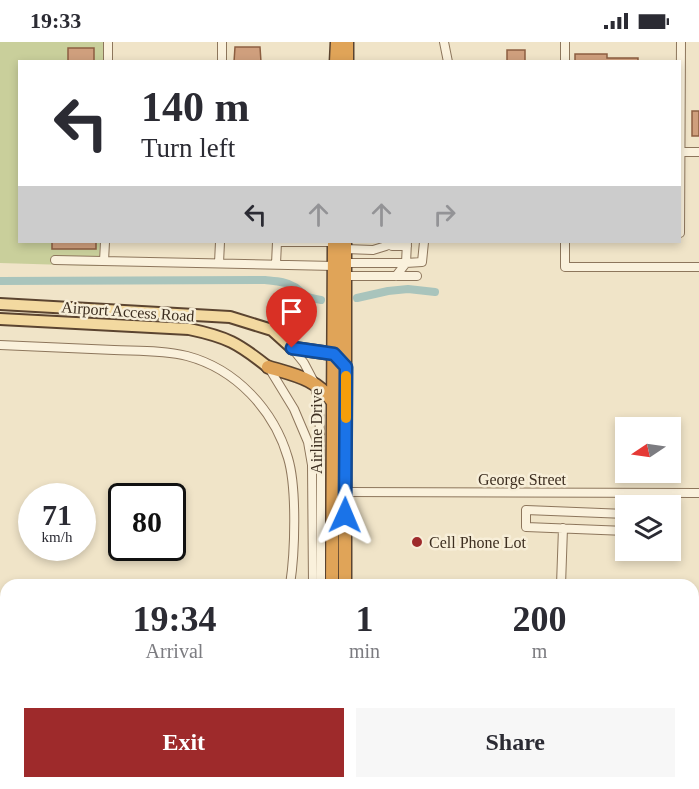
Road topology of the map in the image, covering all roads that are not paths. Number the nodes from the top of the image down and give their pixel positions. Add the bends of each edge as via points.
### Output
1 (108, 42) edge
2 (222, 42) edge
3 (336, 42) edge
4 (347, 42) edge
5 (444, 42) edge
6 (564, 42) edge
7 (681, 42) edge
8 (108, 60) edge
9 (222, 60) edge
10 (336, 60) edge
11 (347, 60) edge
12 (448, 60) edge
13 (564, 60) edge
14 (681, 60) edge
15 (681, 152) edge
16 (699, 152) edge
17 (105, 243) edge
18 (220, 243) edge
19 (277, 243) edge
20 (334, 243) edge
21 (424, 243) edge
22 (565, 243) edge
23 (407, 244) edge
24 (345, 245) edge
25 (55, 260) dead end
26 (105, 261) junction
27 (219, 263) junction
28 (406, 263) junction
29 (276, 264) junction
30 (339, 264) junction
31 (699, 267) edge
32 (345, 276) junction
33 (396, 276) junction
34 (417, 276) dead end
35 (0, 304) edge
36 (0, 319) edge
37 (333, 325) junction
38 (0, 345) edge
39 (292, 348) junction
40 (313, 351) junction
41 (334, 354) junction
42 (268, 367) junction
43 (346, 367) junction
44 (314, 382) junction
45 (333, 402) junction
46 (346, 492) junction
47 (699, 493) edge
48 (615, 514) edge
49 (563, 528) junction
50 (615, 530) edge
51 (290, 579) edge
52 (313, 579) edge
53 (321, 579) edge
54 (332, 579) edge
55 (345, 579) edge
56 (561, 579) edge

1 - 8 street
2 - 9 street
3 - 10 highway
4 - 11 highway
5 - 12 street
6 - 13 street
7 - 14 street
15 - 16 street
17 - 26 street
18 - 27 street
19 - 29 street
20 - 30 highway, Airline Drive
21 - 28 street via 422,262
22 - 31 street via 565,267
23 - 24 street via 373,250
23 - 28 street
24 - 30 highway, Airline Drive
25 - 26 street
26 - 27 street
27 - 29 street
28 - 30 street
28 - 33 street
29 - 30 street
30 - 32 highway, Airline Drive
30 - 37 highway, Airline Drive
32 - 33 street
32 - 43 highway, Airline Drive
33 - 34 street
35 - 39 main road, Airport Access Road via 230,317 272,330
36 - 42 main road, Airport Access Road via 189,328 240,345
37 - 40 highway via 327,341
37 - 41 highway, Airline Drive
38 - 51 street via 172,353 206,363 241,384 273,422 289,459 293,495
39 - 40 highway
39 - 44 street
40 - 41 highway
41 - 43 highway
41 - 45 highway, Airline Drive
42 - 44 highway
42 - 52 street, Airport Access Road via 294,409 308,442 312,465
43 - 46 highway, Airline Drive
44 - 45 highway
44 - 53 street via 319,405
45 - 54 highway, Airline Drive
46 - 47 street, George Street
46 - 55 highway, Airline Drive
48 - 49 street via 526,510 526,527
49 - 50 street
49 - 56 street

